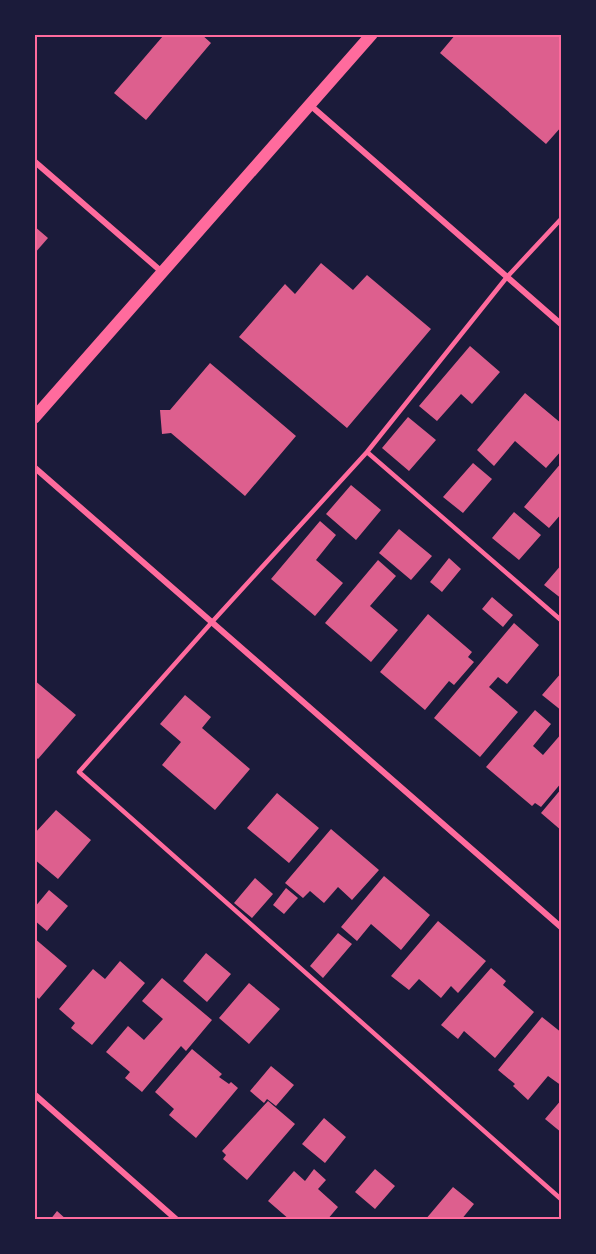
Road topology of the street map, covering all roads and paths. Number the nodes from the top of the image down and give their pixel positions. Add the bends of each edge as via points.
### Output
1 (372, 34) edge
2 (310, 105) junction
3 (34, 161) edge
4 (561, 218) edge
5 (162, 273) junction
6 (507, 277) junction
7 (561, 325) edge
8 (34, 418) edge
9 (367, 452) junction
10 (34, 466) edge
11 (561, 621) edge
12 (212, 622) junction
13 (561, 928) edge
14 (34, 1094) edge
15 (561, 1200) edge
16 (177, 1220) edge

1 - 2 main road
2 - 5 main road
2 - 6 street
3 - 5 street
4 - 6 lane
5 - 8 main road
6 - 7 street
6 - 9 lane
9 - 11 lane
9 - 12 lane
10 - 12 street
12 - 13 street
12 - 15 lane via 79,772
14 - 16 street

